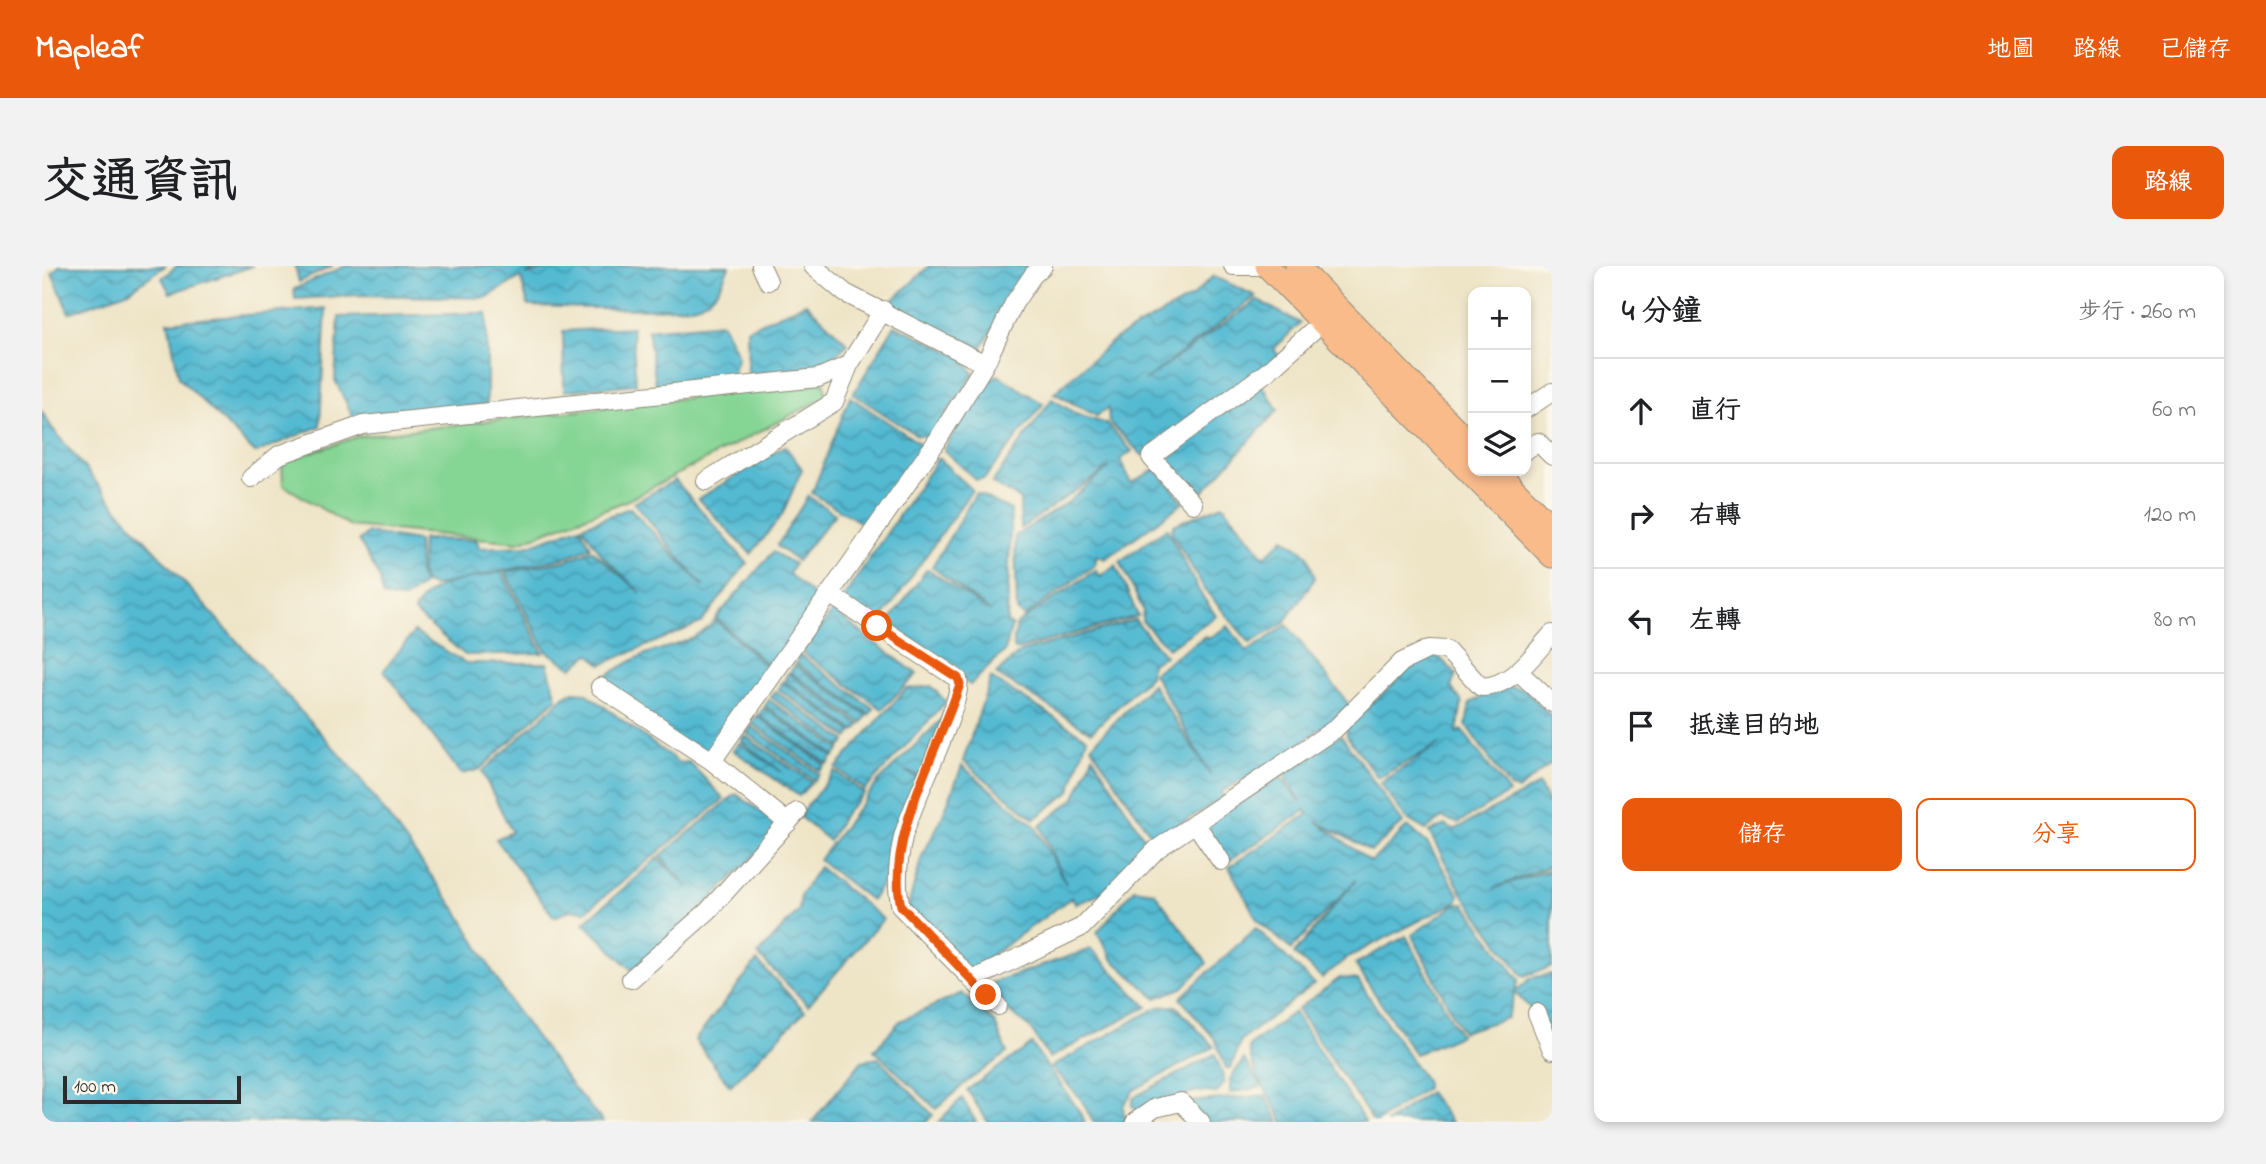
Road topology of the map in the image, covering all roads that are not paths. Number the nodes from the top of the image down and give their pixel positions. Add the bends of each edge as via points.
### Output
1 (813, 266) edge
2 (1043, 266) edge
3 (1233, 266) edge
4 (1261, 266) edge
5 (1267, 266) edge
6 (1297, 266) edge
7 (883, 310) junction
8 (1322, 322) junction
9 (985, 363) junction
10 (849, 365) junction
11 (1552, 392) edge
12 (1531, 405) edge
13 (1468, 440) edge
14 (1531, 447) edge
15 (1552, 456) edge
16 (1498, 476) edge
17 (251, 478) dead end
18 (706, 481) dead end
19 (1510, 499) junction
20 (1193, 504) dead end
21 (1549, 518) edge
22 (1552, 556) edge
23 (831, 595) junction
24 (1552, 634) edge
25 (1518, 671) junction
26 (600, 687) dead end
27 (1552, 703) edge
28 (712, 761) junction
29 (1195, 823) junction
30 (1221, 861) dead end
31 (631, 979) dead end
32 (972, 980) junction
33 (998, 1006) dead end
34 (1537, 1013) dead end
35 (1552, 1050) edge
36 (1135, 1122) edge
37 (1201, 1122) edge

1 - 7 street via 845,293
2 - 9 street via 1014,303
3 - 4 street
5 - 8 main road
6 - 13 main road
7 - 9 street
7 - 10 street
8 - 19 main road
8 - 20 street via 1267,372 1151,457
9 - 23 street
10 - 17 street via 818,377 363,425 279,455
10 - 18 street via 834,402
11 - 12 street
14 - 15 street via 1538,443
16 - 19 main road
19 - 21 main road
19 - 22 main road
23 - 28 street
23 - 32 street via 958,678 950,716 904,836 896,888 901,906
24 - 25 street
25 - 27 street
25 - 29 street via 1490,687 1481,687 1447,650 1429,649 1402,662 1335,729
26 - 28 street
28 - 31 street via 792,818 708,911
29 - 30 street
29 - 32 street via 1157,849 1082,927
32 - 33 street
34 - 35 street
36 - 37 street via 1155,1108 1181,1102

